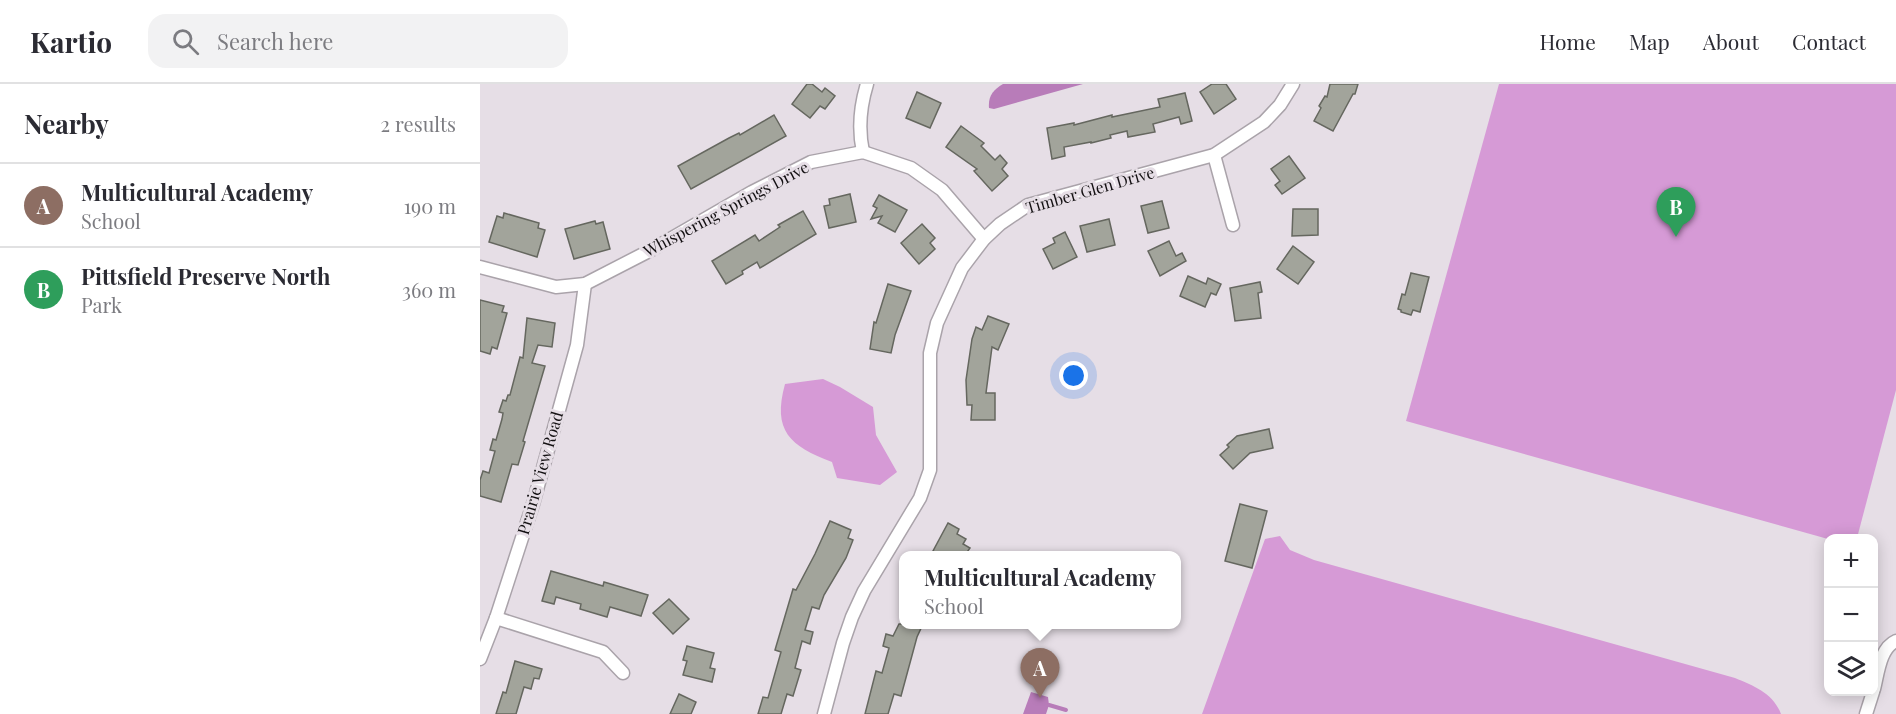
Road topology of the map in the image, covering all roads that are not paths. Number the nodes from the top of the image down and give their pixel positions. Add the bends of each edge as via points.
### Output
1 (867, 84) edge
2 (1293, 84) edge
3 (863, 152) junction
4 (1214, 155) junction
5 (1233, 225) dead end
6 (984, 239) junction
7 (480, 267) edge
8 (585, 284) junction
9 (496, 618) junction
10 (1896, 641) edge
11 (480, 659) edge
12 (623, 673) dead end
13 (1878, 674) edge
14 (1871, 696) edge
15 (824, 714) edge
16 (1866, 714) edge

1 - 3 street via 860,126
2 - 4 street, Timber Glen Drive via 1272,114
3 - 6 street, Whispering Springs Drive via 911,168 942,190
3 - 8 street, Whispering Springs Drive via 811,162
4 - 5 street
4 - 6 street, Timber Glen Drive via 1028,205
6 - 15 street, Timber Glen Drive via 962,268 937,323 930,354 930,471 920,498 852,617
7 - 8 street, Whispering Springs Drive via 556,287
8 - 9 street, Prairie View Road via 577,345 533,504
9 - 11 street, Prairie View Road
9 - 12 street via 603,652
10 - 13 street via 1884,654
14 - 16 street

